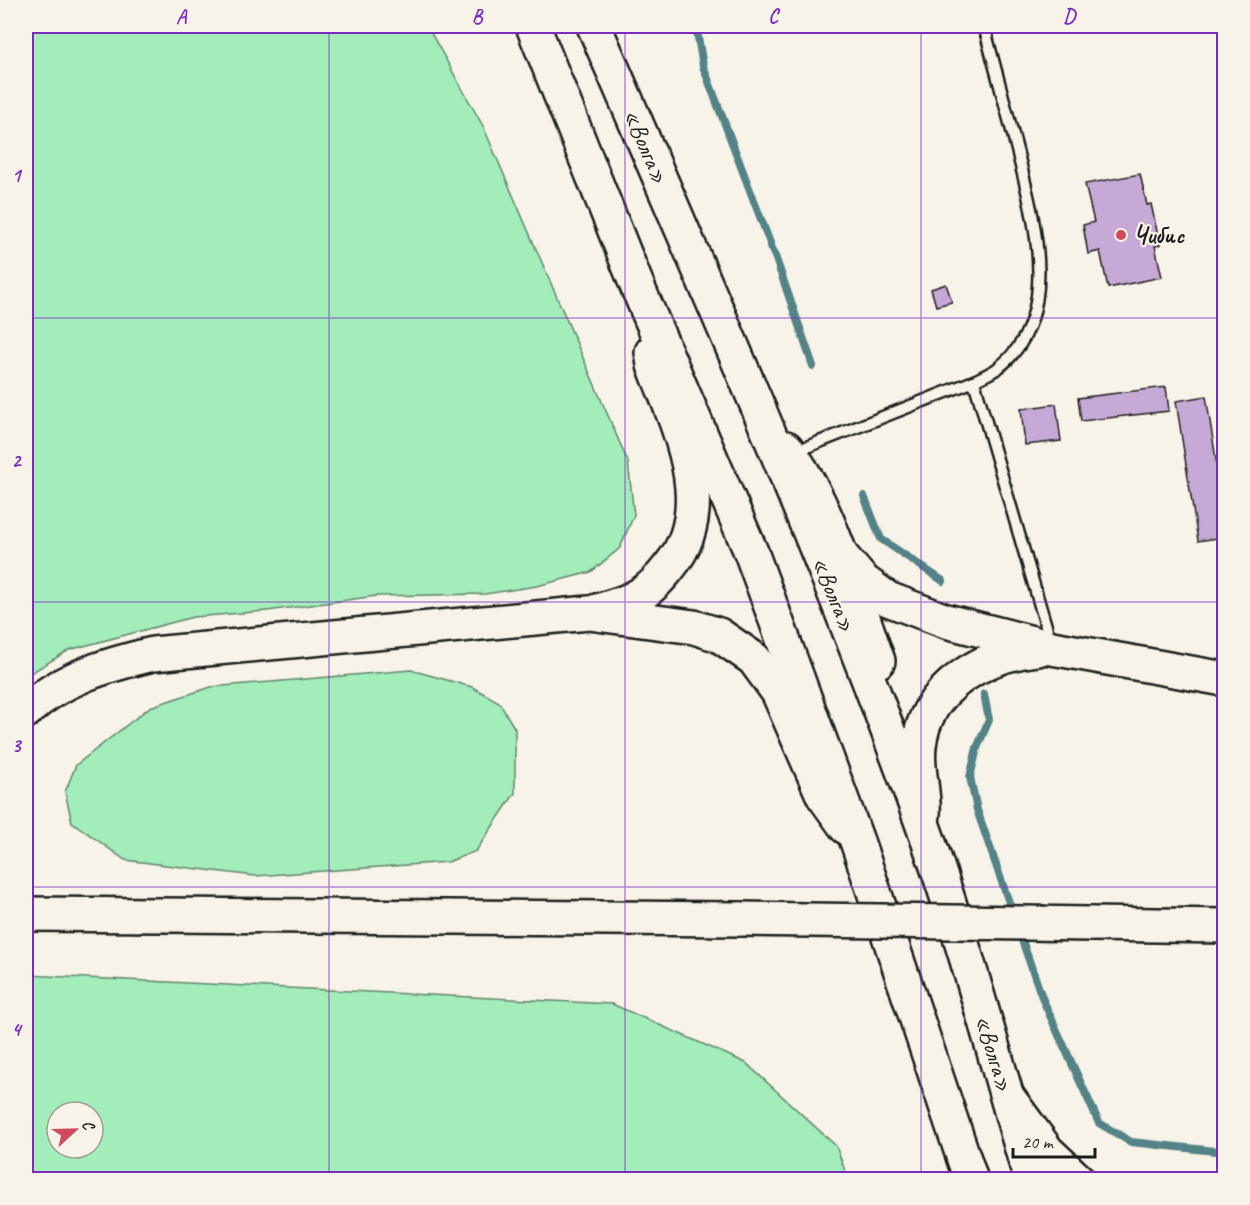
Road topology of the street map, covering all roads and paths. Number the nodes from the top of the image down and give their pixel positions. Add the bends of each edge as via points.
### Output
1 (533, 26) edge
2 (594, 26) edge
3 (984, 26) edge
4 (644, 302) junction
5 (974, 381) junction
6 (764, 420) junction
7 (790, 453) junction
8 (838, 552) junction
9 (589, 613) junction
10 (1052, 648) junction
11 (1224, 679) edge
12 (26, 711) edge
13 (920, 778) junction
14 (923, 825) junction
15 (858, 843) junction
16 (26, 914) edge
17 (1224, 926) edge
18 (1006, 1094) junction
19 (971, 1179) edge
20 (1031, 1179) edge
21 (1078, 1179) edge

1 - 4 main road
2 - 6 main road, «Волга»
3 - 5 lane via 1036,227 1039,265 1037,297 1023,338 999,368
4 - 9 main road via 654,365 675,420 691,480 690,527 677,558 647,591
4 - 15 main road via 751,552
5 - 7 lane
5 - 10 lane
6 - 7 main road
6 - 14 main road, «Волга»
7 - 8 main road via 812,491
8 - 10 main road via 862,580 888,599 946,621
8 - 13 main road
9 - 12 main road via 153,654 116,663 65,683 41,696
9 - 15 main road via 694,627 719,635 754,658 778,692 823,795
10 - 11 main road
10 - 13 main road via 994,658 953,683 922,725 918,748
13 - 14 main road
14 - 18 main road, «Волга»
15 - 19 main road
16 - 17 main road, bridge
18 - 20 main road, «Волга»
18 - 21 main road via 1047,1151

